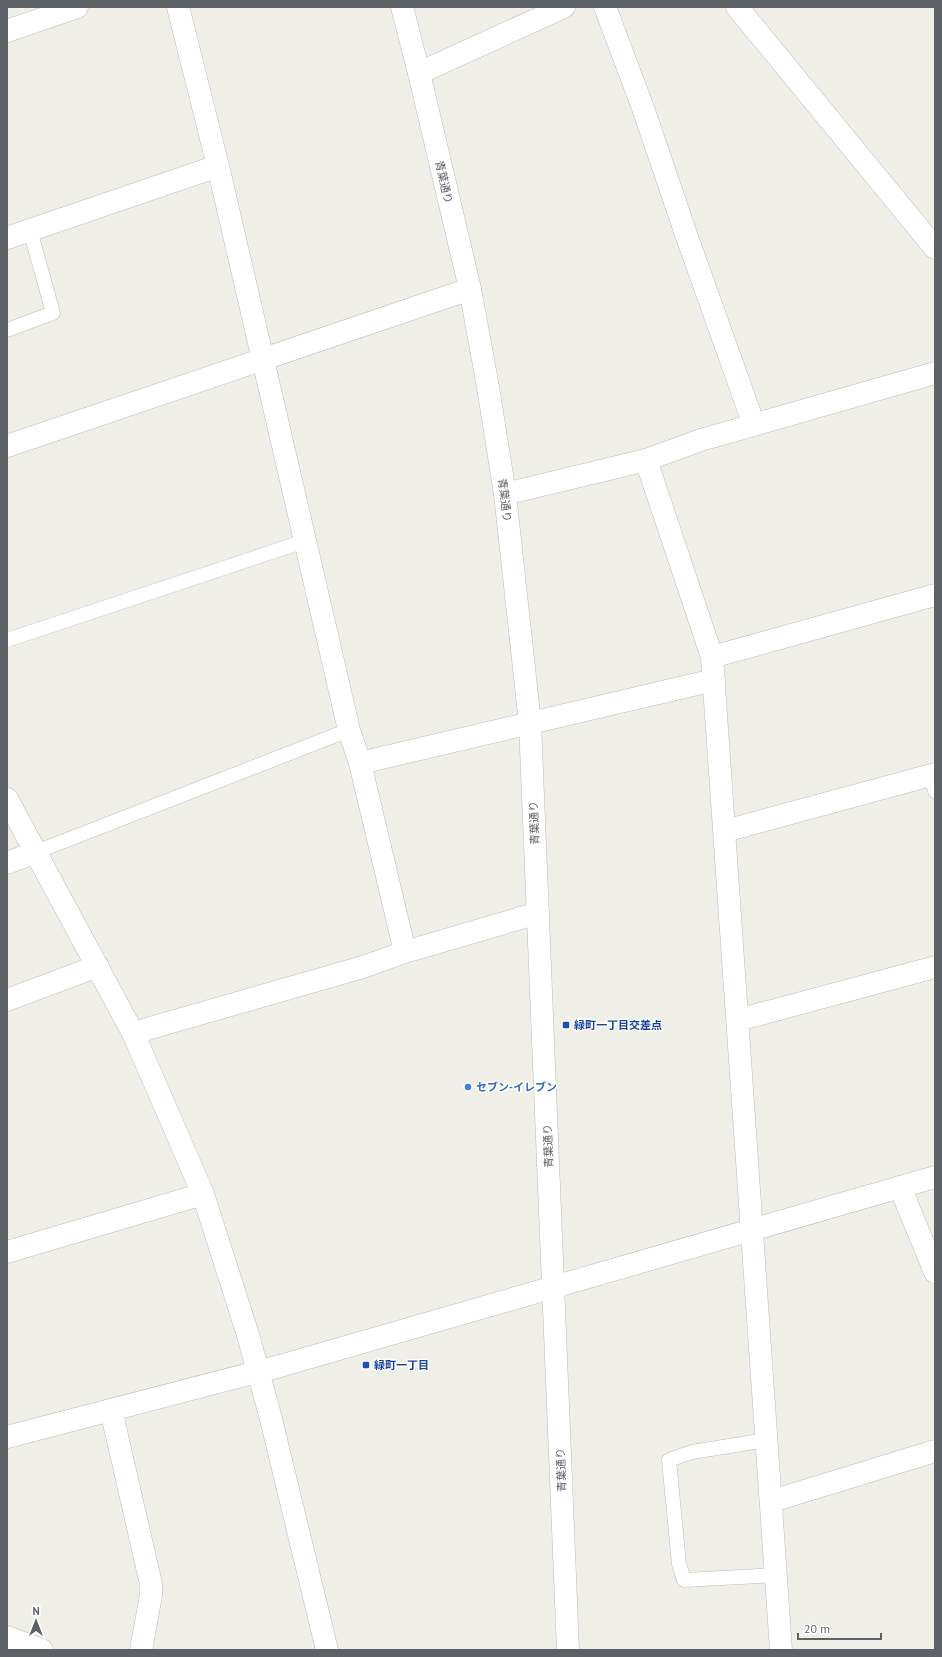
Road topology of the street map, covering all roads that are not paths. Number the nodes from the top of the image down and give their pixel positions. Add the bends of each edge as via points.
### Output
1 (77, 7) edge
2 (178, 7) edge
3 (402, 7) edge
4 (564, 7) edge
5 (605, 7) edge
6 (737, 7) edge
7 (7, 31) edge
8 (419, 73) junction
9 (218, 166) junction
10 (30, 230) junction
11 (7, 238) edge
12 (935, 248) edge
13 (470, 289) junction
14 (7, 330) edge
15 (263, 359) junction
16 (935, 373) edge
17 (754, 425) junction
18 (7, 446) edge
19 (646, 460) junction
20 (505, 494) junction
21 (305, 541) junction
22 (935, 596) edge
23 (7, 640) edge
24 (712, 657) junction
25 (714, 680) junction
26 (530, 723) junction
27 (349, 730) junction
28 (360, 763) junction
29 (934, 780) edge
30 (7, 799) edge
31 (725, 831) junction
32 (36, 852) junction
33 (7, 863) edge
34 (538, 913) junction
35 (405, 952) junction
36 (98, 966) junction
37 (935, 967) edge
38 (7, 1000) edge
39 (738, 1020) junction
40 (134, 1035) junction
41 (935, 1177) edge
42 (900, 1187) junction
43 (203, 1194) junction
44 (751, 1231) junction
45 (7, 1252) edge
46 (935, 1272) edge
47 (554, 1287) junction
48 (258, 1372) junction
49 (111, 1410) junction
50 (7, 1437) edge
51 (766, 1440) junction
52 (935, 1451) edge
53 (772, 1501) junction
54 (776, 1575) junction
55 (7, 1637) edge
56 (42, 1650) edge
57 (141, 1650) edge
58 (327, 1650) edge
59 (568, 1650) edge
60 (781, 1650) edge

1 - 7 street
2 - 9 street
3 - 8 street, 青葉通り
4 - 8 street
5 - 17 street via 644,108
6 - 12 street
8 - 13 street, 青葉通り
9 - 10 street
9 - 15 street
10 - 11 street
10 - 14 lane via 53,313
13 - 15 street
13 - 20 street, 青葉通り
15 - 18 street
15 - 21 street
16 - 17 street
17 - 19 street via 701,440
19 - 20 street
19 - 24 street
20 - 26 street, 青葉通り
21 - 23 lane
21 - 27 street
22 - 24 street
24 - 25 street
25 - 26 street
25 - 31 street
26 - 28 street
26 - 34 street, 青葉通り
27 - 28 street
27 - 32 lane
28 - 35 street
29 - 31 street
30 - 32 street
31 - 39 street
32 - 33 street
32 - 36 street
34 - 35 street
34 - 47 street, 青葉通り
35 - 40 street via 363,967 147,1029
36 - 38 street
36 - 40 street
37 - 39 street
39 - 44 street
40 - 43 street
41 - 42 street
42 - 44 street
42 - 46 street
43 - 45 street
43 - 48 street
44 - 47 street
44 - 51 street
47 - 48 street
47 - 59 street, 青葉通り
48 - 49 street
48 - 58 street
49 - 50 street
49 - 57 street via 151,1584
51 - 53 street
51 - 54 lane via 692,1452 669,1460 679,1564 684,1580
52 - 53 street
53 - 54 street
54 - 60 street
55 - 56 street

